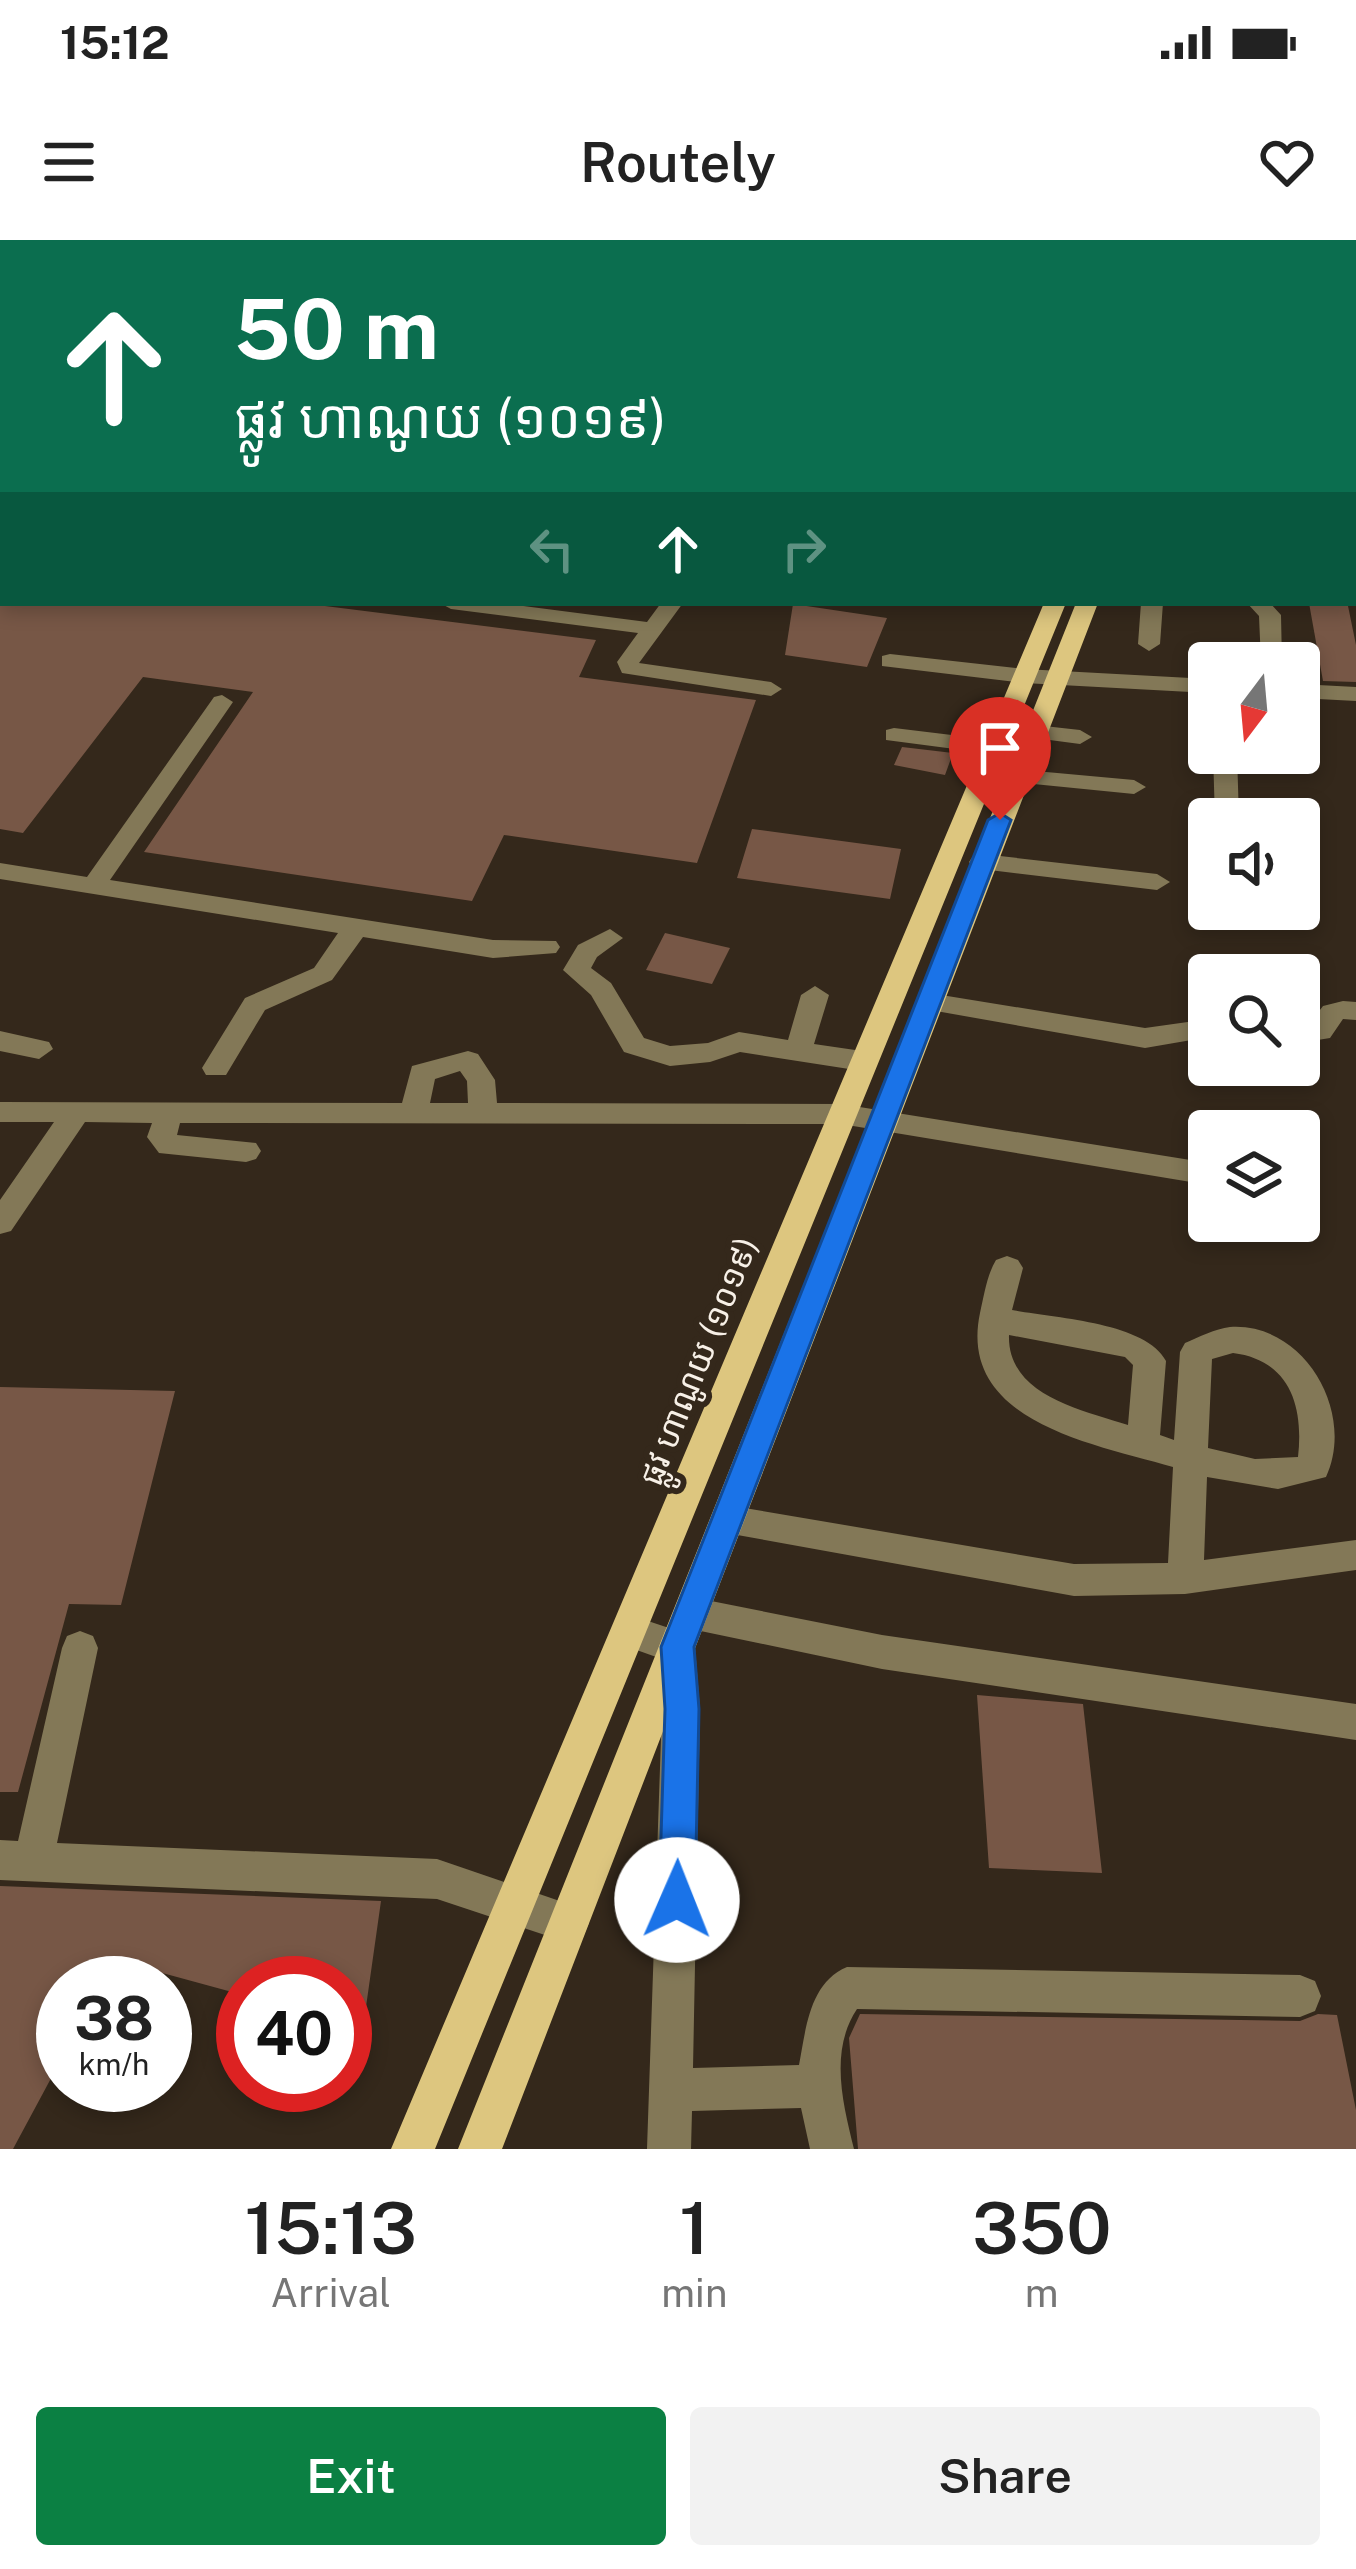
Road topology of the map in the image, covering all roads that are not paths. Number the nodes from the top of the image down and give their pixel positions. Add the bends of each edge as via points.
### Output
1 (1126, 240) edge
2 (1171, 240) edge
3 (474, 606) edge
4 (671, 606) edge
5 (1054, 606) edge
6 (1085, 606) edge
7 (1152, 606) edge
8 (1261, 606) edge
9 (654, 629) junction
10 (1271, 642) edge
11 (1149, 644) dead end
12 (890, 661) dead end
13 (1040, 677) junction
14 (1188, 685) edge
15 (771, 689) dead end
16 (1320, 692) edge
17 (1356, 694) edge
18 (222, 702) dead end
19 (1035, 732) junction
20 (894, 735) dead end
21 (1080, 737) dead end
22 (987, 760) junction
23 (1017, 778) junction
24 (1134, 787) dead end
25 (982, 862) junction
26 (0, 871) edge
27 (1157, 882) dead end
28 (93, 886) junction
29 (356, 927) junction
30 (610, 938) dead end
31 (547, 947) dead end
32 (815, 995) dead end
33 (928, 1002) junction
34 (1356, 1011) edge
35 (1188, 1029) edge
36 (1320, 1031) edge
37 (0, 1041) edge
38 (40, 1049) dead end
39 (798, 1051) junction
40 (862, 1061) junction
41 (216, 1068) dead end
42 (0, 1112) edge
43 (77, 1112) junction
44 (169, 1112) junction
45 (413, 1113) junction
46 (483, 1113) junction
47 (841, 1114) junction
48 (883, 1123) junction
49 (246, 1151) dead end
50 (1188, 1171) edge
51 (0, 1223) edge
52 (1006, 1268) dead end
53 (996, 1320) junction
54 (1143, 1442) junction
55 (1191, 1456) junction
56 (727, 1520) junction
57 (1356, 1556) edge
58 (1185, 1578) junction
59 (684, 1630) junction
60 (630, 1631) junction
61 (80, 1648) dead end
62 (1356, 1722) edge
63 (16, 1861) edge
64 (516, 1904) junction
65 (569, 1923) junction
66 (1300, 1996) dead end
67 (817, 2086) junction
68 (673, 2090) junction
69 (413, 2149) edge
70 (480, 2149) edge
71 (669, 2149) edge
72 (832, 2149) edge

1 - 2 street
3 - 9 street
4 - 9 street
5 - 13 main road, ផ្លូវ ហាណូយ (១០១៩)
6 - 13 main road, ផ្លូវ ហាណូយ (១០១៩)
7 - 11 street
8 - 10 street via 1270,615
9 - 15 street via 628,662 635,672
12 - 13 street
13 - 14 street
13 - 19 main road, ផ្លូវ ហាណូយ (១០១៩)
13 - 22 main road, ផ្លូវ ហាណូយ (១០១៩)
16 - 17 street
18 - 28 street
19 - 21 street
19 - 23 main road, ផ្លូវ ហាណូយ (១០១៩)
20 - 22 street
22 - 23 street
22 - 40 main road, ផ្លូវ ហាណូយ (១០១៩)
23 - 24 street
23 - 25 main road, ផ្លូវ ហាណូយ (១០១៩)
25 - 27 street
25 - 33 main road, ផ្លូវ ហាណូយ (១០១៩)
26 - 28 street
28 - 29 street
29 - 31 street via 493,949
29 - 41 street via 323,974 255,1004
30 - 39 street via 587,951 576,970 601,989 634,1045 670,1057 739,1042
32 - 39 street
33 - 35 street via 1145,1038
33 - 48 main road, ផ្លូវ ហាណូយ (១០១៩)
34 - 36 street via 1327,1014
37 - 38 street
39 - 40 street
40 - 47 main road, ផ្លូវ ហាណូយ (១០១៩)
42 - 43 street
43 - 44 street
43 - 51 street
44 - 45 street
44 - 49 street via 162,1137 169,1145
45 - 46 street
45 - 46 street via 422,1073 451,1061 468,1061 481,1080
46 - 47 street
47 - 48 street
47 - 60 main road, ផ្លូវ ហាណូយ (១០១៩)
48 - 50 street
48 - 56 main road, ផ្លូវ ហាណូយ (១០១៩)
52 - 53 street
53 - 54 street via 991,1350 1017,1395
53 - 54 street via 1143,1352 1150,1361
54 - 55 street
55 - 55 street via 1196,1352 1232,1340 1281,1353 1312,1387 1321,1430 1314,1467 1281,1476
55 - 58 street
56 - 58 street via 1074,1580
56 - 59 main road, ផ្លូវ ហាណូយ (១០១៩)
57 - 58 street
59 - 60 street
59 - 62 street
59 - 65 main road, ផ្លូវ ហាណូយ (១០១៩)
59 - 68 street
60 - 64 main road, ផ្លូវ ហាណូយ (១០១៩)
61 - 63 street
63 - 64 street via 437,1879
64 - 65 street
64 - 69 main road, ផ្លូវ ហាណូយ (១០១៩)
65 - 70 main road, ផ្លូវ ហាណូយ (១០១៩)
66 - 67 street via 848,1988 830,2013
67 - 68 street
67 - 72 street
68 - 71 street

